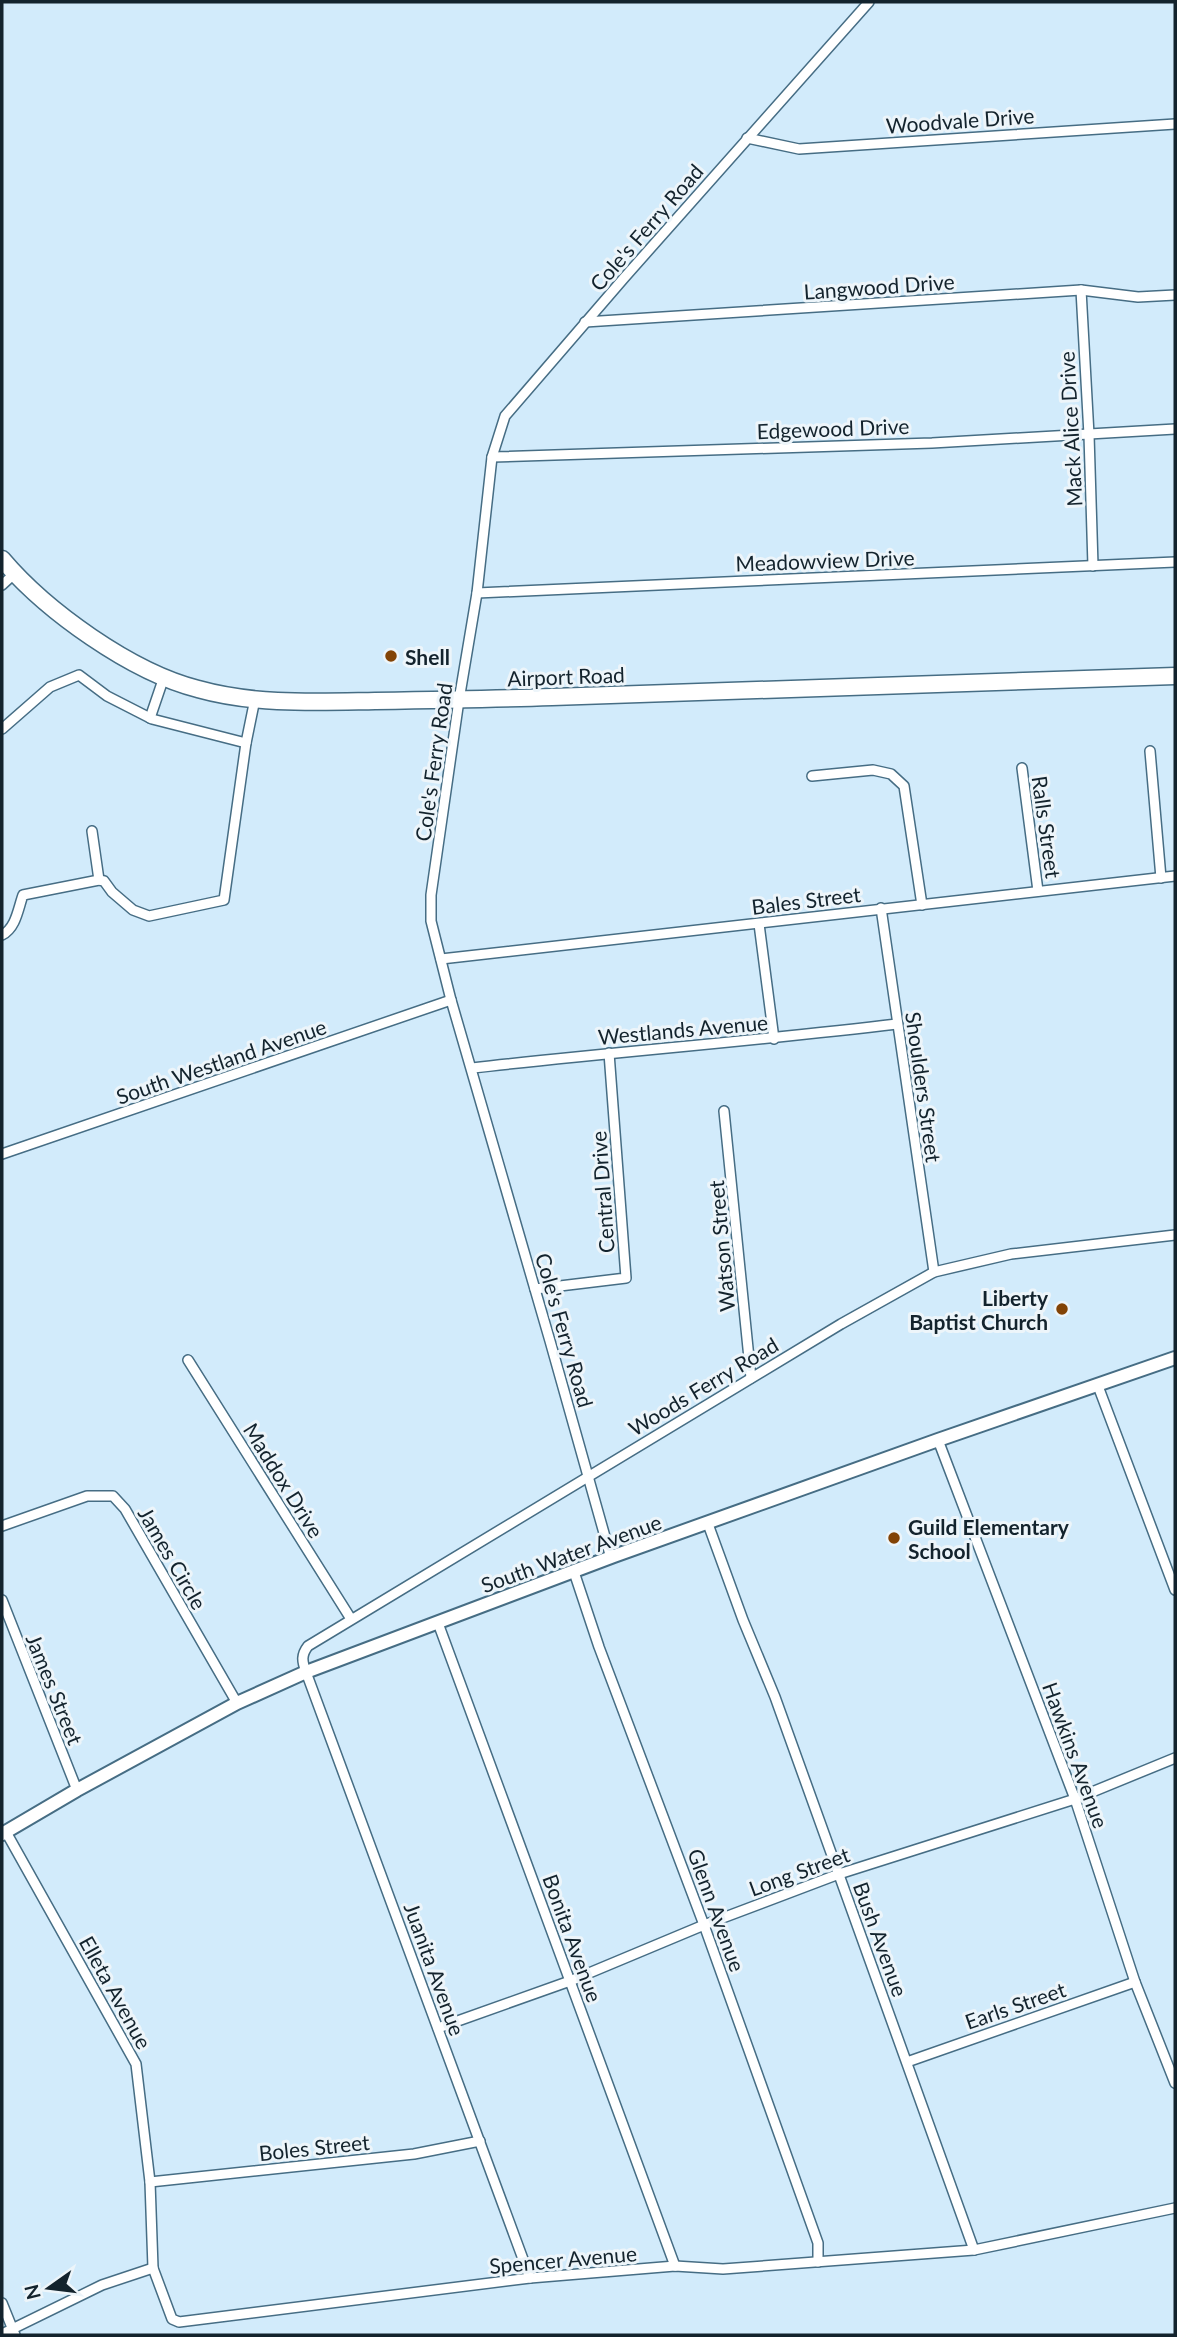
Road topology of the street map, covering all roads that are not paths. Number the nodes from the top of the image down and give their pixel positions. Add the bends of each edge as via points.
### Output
1 (869, 2) edge
2 (1175, 124) edge
3 (747, 138) junction
4 (1081, 290) junction
5 (1175, 295) edge
6 (585, 323) junction
7 (1175, 429) edge
8 (1090, 435) junction
9 (492, 457) junction
10 (2, 559) edge
11 (1175, 562) edge
12 (1093, 566) junction
13 (14, 574) junction
14 (2, 585) edge
15 (477, 593) junction
16 (1175, 676) edge
17 (164, 677) junction
18 (255, 699) junction
19 (459, 700) junction
20 (150, 718) junction
21 (2, 729) edge
22 (246, 743) junction
23 (1150, 751) dead end
24 (1022, 768) dead end
25 (812, 776) dead end
26 (92, 831) dead end
27 (1175, 876) edge
28 (1161, 878) junction
29 (99, 880) junction
30 (1038, 891) junction
31 (922, 905) junction
32 (881, 908) junction
33 (759, 924) junction
34 (2, 935) edge
35 (442, 959) junction
36 (451, 1000) junction
37 (897, 1024) junction
38 (774, 1039) junction
39 (609, 1053) junction
40 (472, 1068) junction
41 (724, 1111) dead end
42 (2, 1154) edge
43 (1175, 1235) edge
44 (934, 1272) junction
45 (535, 1289) junction
46 (1175, 1358) edge
47 (188, 1360) dead end
48 (751, 1378) junction
49 (1098, 1386) junction
50 (938, 1440) junction
51 (589, 1475) junction
52 (708, 1524) junction
53 (2, 1526) edge
54 (611, 1558) junction
55 (574, 1572) junction
56 (1175, 1590) edge
57 (2, 1600) edge
58 (351, 1619) junction
59 (438, 1623) junction
60 (306, 1672) junction
61 (237, 1703) junction
62 (1175, 1758) edge
63 (76, 1790) junction
64 (1075, 1799) junction
65 (4, 1833) edge
66 (839, 1874) junction
67 (704, 1925) junction
68 (570, 1980) junction
69 (1136, 1982) junction
70 (438, 2028) junction
71 (907, 2062) junction
72 (1175, 2083) edge
73 (480, 2141) junction
74 (150, 2182) junction
75 (1175, 2208) edge
76 (974, 2250) junction
77 (818, 2262) junction
78 (675, 2266) junction
79 (153, 2267) junction
80 (530, 2278) junction
81 (2, 2303) edge
82 (14, 2332) edge
83 (2, 2334) edge

1 - 3 street, Cole's Ferry Road
2 - 3 street, Woodvale Drive via 799,149
3 - 6 street, Cole's Ferry Road
4 - 5 street, Langwood Drive via 1138,297
4 - 6 street, Langwood Drive
4 - 8 street, Mack Alice Drive
6 - 9 street, Cole's Ferry Road via 505,416
7 - 8 street, Edgewood Drive
8 - 9 street, Edgewood Drive
8 - 12 street, Mack Alice Drive
9 - 15 street, Cole's Ferry Road
10 - 13 highway, Airport Road
11 - 12 street, Meadowview Drive
12 - 15 street, Meadowview Drive
13 - 14 street
13 - 17 highway, Airport Road via 74,624
15 - 19 street, Cole's Ferry Road
16 - 19 highway, Airport Road
17 - 18 highway, Airport Road via 197,689
17 - 20 street
18 - 19 highway, Airport Road
18 - 22 street
19 - 35 street, Cole's Ferry Road via 431,895 431,921
20 - 21 street via 79,675 50,687
20 - 22 street
22 - 29 street via 224,900 149,916 133,910
23 - 28 street
24 - 30 street, Ralls Street
25 - 31 street via 873,770 891,774 904,786
26 - 29 street
27 - 28 street, Bales Street
28 - 30 street, Bales Street
29 - 34 street via 23,895 13,923
30 - 31 street, Bales Street
31 - 32 street, Bales Street
32 - 33 street, Bales Street
32 - 37 street, Shoulders Street
33 - 35 street, Bales Street
33 - 38 street
35 - 36 street, Cole's Ferry Road
36 - 40 street, Cole's Ferry Road
36 - 42 street, South Westland Avenue
37 - 38 street, Westlands Avenue
37 - 44 street, Shoulders Street
38 - 39 street, Westlands Avenue
39 - 40 street, Westlands Avenue
39 - 45 street, Central Drive via 626,1278
40 - 45 street, Cole's Ferry Road
41 - 48 street, Watson Street
43 - 44 street, Woods Ferry Road via 1012,1254
44 - 48 street, Woods Ferry Road
45 - 51 street, Cole's Ferry Road
46 - 49 main road, South Water Avenue
47 - 58 street, Maddox Drive
48 - 51 street, Woods Ferry Road
49 - 50 main road, South Water Avenue
49 - 56 street
50 - 52 main road, South Water Avenue
50 - 64 street, Hawkins Avenue
51 - 54 street, Cole's Ferry Road
51 - 58 street, Woods Ferry Road
52 - 54 main road, South Water Avenue
52 - 66 street, Bush Avenue
53 - 61 street, James Circle via 87,1496 113,1496 125,1509
54 - 55 main road, South Water Avenue
55 - 59 main road, South Water Avenue
55 - 67 street, Glenn Avenue
57 - 63 street, James Street
58 - 60 street, Woods Ferry Road via 307,1646 303,1653
59 - 60 main road, South Water Avenue
59 - 68 street, Bonita Avenue
60 - 61 main road, South Water Avenue
60 - 70 street, Juanita Avenue
61 - 63 main road, South Water Avenue
62 - 64 street, Long Street
63 - 65 main road, South Water Avenue
64 - 66 street, Long Street
64 - 69 street, Hawkins Avenue
65 - 74 street, Elleta Avenue via 136,2064
66 - 67 street, Long Street
66 - 71 street, Bush Avenue
67 - 68 street, Long Street
67 - 77 street, Glenn Avenue via 818,2243
68 - 70 street, Long Street
68 - 78 street, Bonita Avenue
69 - 71 street, Earls Street
69 - 72 street, Hawkins Avenue
70 - 73 street, Juanita Avenue
71 - 76 street, Bush Avenue
73 - 74 street, Boles Street via 414,2154
73 - 80 street, Juanita Avenue
74 - 79 street, Elleta Avenue
75 - 76 street, Spencer Avenue
76 - 77 street, Spencer Avenue
77 - 78 street, Spencer Avenue via 723,2269
78 - 80 street, Spencer Avenue
79 - 80 street, Spencer Avenue via 168,2311 179,2322
79 - 82 street via 102,2285
81 - 82 street
82 - 83 street

